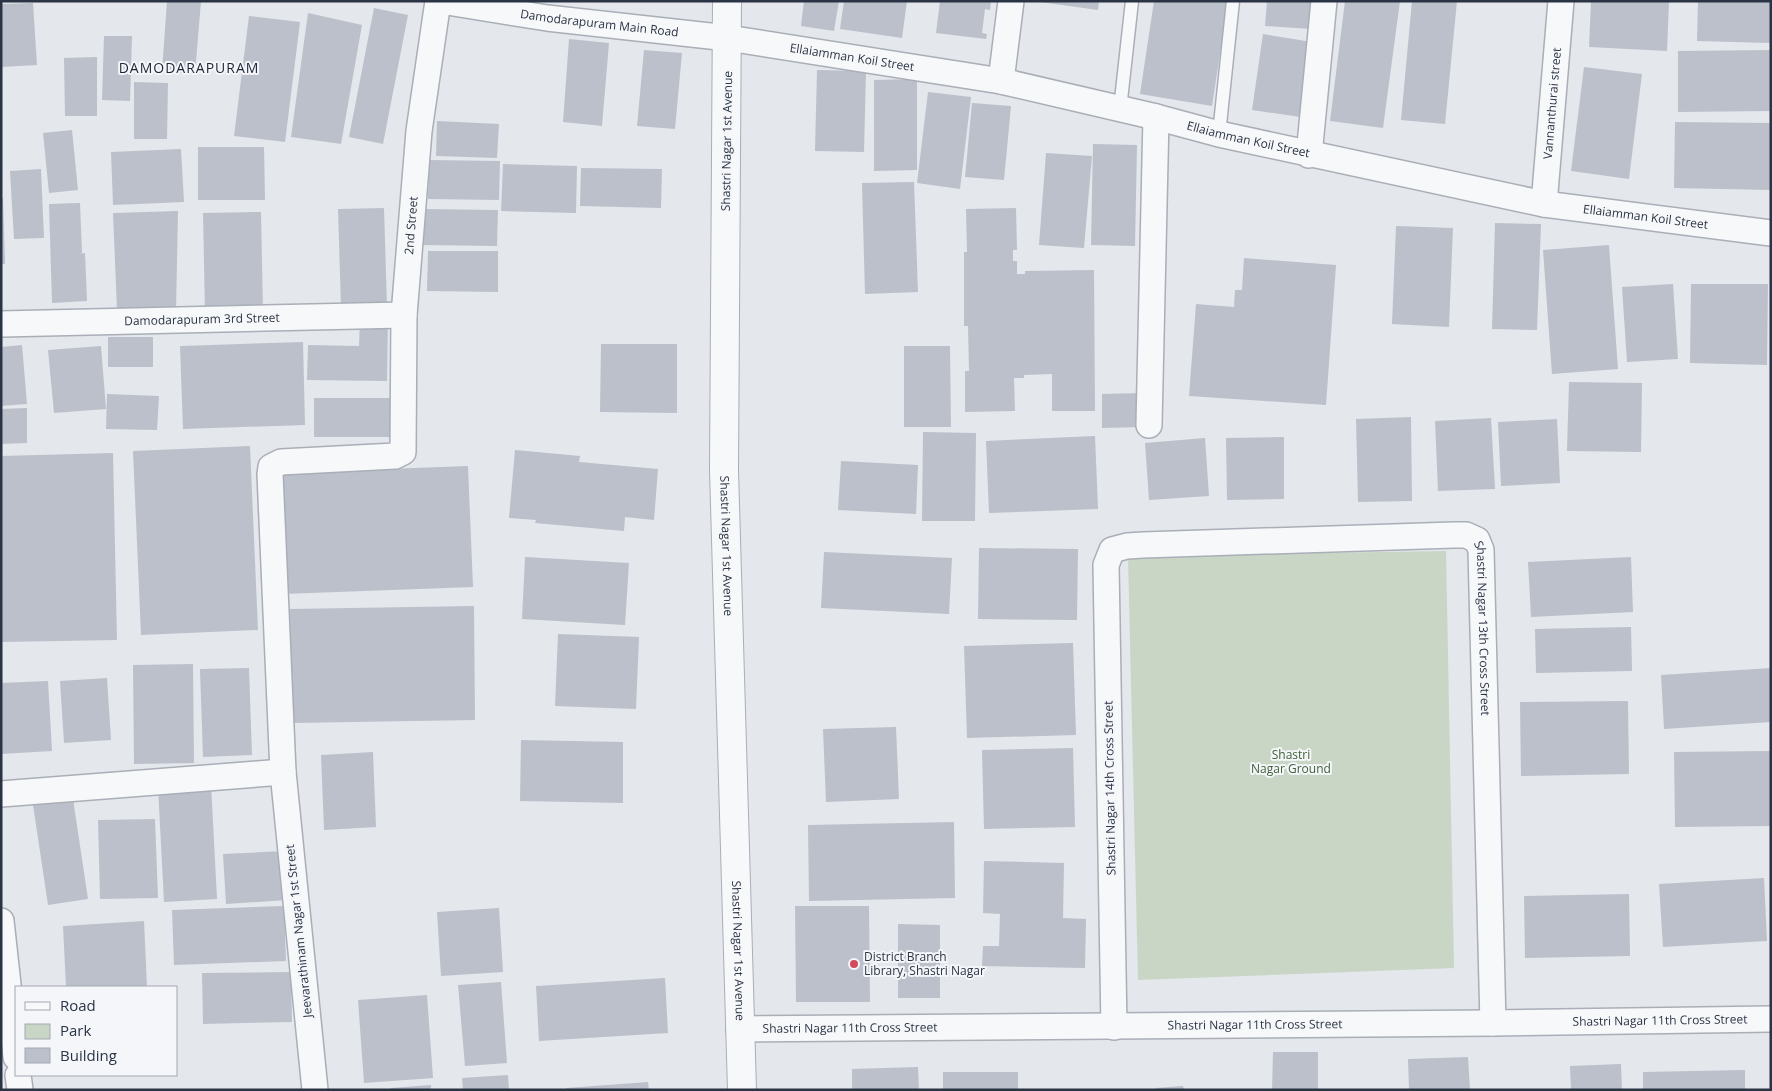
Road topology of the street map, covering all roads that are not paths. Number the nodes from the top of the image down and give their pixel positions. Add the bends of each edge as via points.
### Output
1 (440, 1) edge
2 (727, 1) edge
3 (1011, 1) edge
4 (1132, 1) edge
5 (1233, 1) edge
6 (1324, 1) edge
7 (1561, 1) edge
8 (548, 10) edge
9 (728, 38) junction
10 (1000, 81) junction
11 (1120, 109) junction
12 (1156, 117) junction
13 (1219, 134) junction
14 (1309, 155) junction
15 (1544, 204) junction
16 (1771, 233) edge
17 (404, 315) junction
18 (1, 324) edge
19 (1149, 425) dead end
20 (403, 452) joint
21 (1112, 550) joint
22 (283, 772) junction
23 (1, 794) edge
24 (1, 921) edge
25 (1771, 1019) edge
26 (1493, 1023) junction
27 (1114, 1026) junction
28 (739, 1029) junction
29 (15, 1048) edge
30 (18, 1076) edge
31 (20, 1090) edge
32 (315, 1090) edge
33 (742, 1090) edge

1 - 8 street, Damodarapuram Main Road
1 - 17 street, 2nd Street via 419,131
2 - 9 street, Shastri Nagar 1st Avenue
3 - 10 street
4 - 11 lane
5 - 13 lane
6 - 14 street
7 - 15 street, Vannanthurai street
8 - 9 street, Damodarapuram Main Road
9 - 10 street, Ellaiamman Koil Street
9 - 28 street, Shastri Nagar 1st Avenue via 724,470
10 - 11 street, Ellaiamman Koil Street
11 - 12 street, Ellaiamman Koil Street
12 - 13 street, Ellaiamman Koil Street
12 - 19 street
13 - 14 street, Ellaiamman Koil Street
14 - 15 street, Ellaiamman Koil Street
15 - 16 street, Ellaiamman Koil Street
17 - 18 street, Damodarapuram 3rd Street
17 - 20 street, 2nd Street
20 - 22 street, Jeevarathinam Nagar 1st Street via 395,456 281,462 271,467
21 - 26 street, Shastri Nagar 13th Cross Street via 1143,545 1444,535 1466,535 1477,540 1482,562
21 - 27 street, Shastri Nagar 14th Cross Street via 1106,564
22 - 23 street
22 - 32 street, Jeevarathinam Nagar 1st Street
24 - 29 street
25 - 26 street, Shastri Nagar 11th Cross Street
26 - 27 street, Shastri Nagar 11th Cross Street
27 - 28 street, Shastri Nagar 11th Cross Street
28 - 33 street, Shastri Nagar 1st Avenue
30 - 31 street

